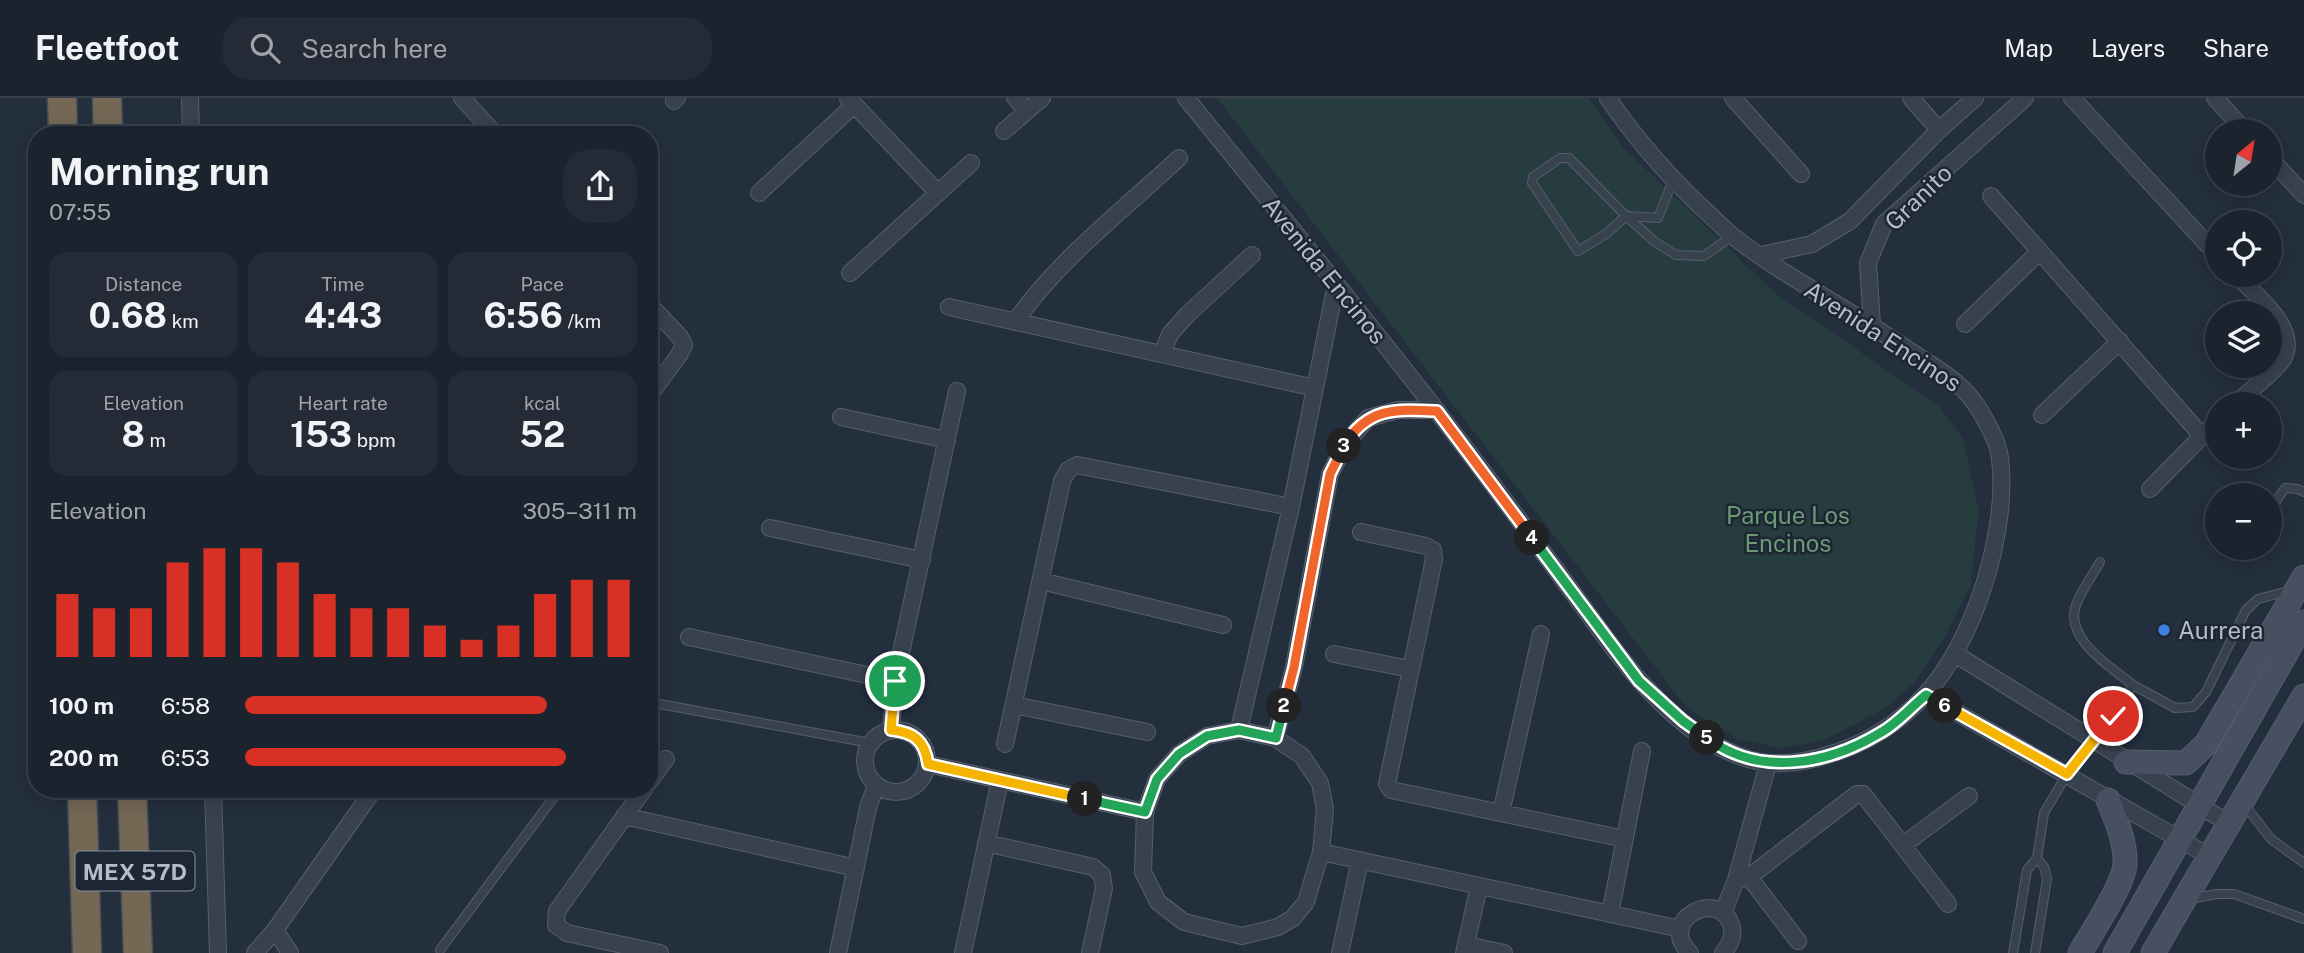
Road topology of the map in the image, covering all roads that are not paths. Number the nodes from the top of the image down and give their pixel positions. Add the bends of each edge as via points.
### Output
1 (62, 98) edge
2 (107, 98) edge
3 (190, 98) edge
4 (462, 98) edge
5 (1015, 98) edge
6 (1042, 98) edge
7 (1186, 98) edge
8 (1608, 98) edge
9 (1733, 98) edge
10 (1911, 98) edge
11 (1975, 98) edge
12 (2025, 98) edge
13 (2072, 98) edge
14 (2215, 98) edge
15 (851, 101) edge
16 (1027, 111) junction
17 (2234, 119) edge
18 (64, 126) edge
19 (108, 126) edge
20 (191, 126) edge
21 (488, 126) edge
22 (1939, 130) junction
23 (1004, 131) dead end
24 (1179, 158) dead end
25 (971, 163) dead end
26 (2282, 171) edge
27 (1801, 174) dead end
28 (1673, 180) junction
29 (937, 192) junction
30 (760, 193) dead end
31 (2304, 195) edge
32 (1991, 196) dead end
33 (1626, 216) junction
34 (1732, 236) junction
35 (2205, 241) edge
36 (2040, 251) junction
37 (1252, 255) dead end
38 (1761, 255) junction
39 (850, 273) dead end
40 (1336, 284) junction
41 (2247, 287) edge
42 (949, 307) dead end
43 (658, 314) edge
44 (1015, 322) junction
45 (1965, 324) dead end
46 (1872, 325) junction
47 (2120, 341) junction
48 (1162, 354) junction
49 (658, 384) edge
50 (1315, 388) junction
51 (957, 391) dead end
52 (2248, 392) edge
53 (1437, 411) junction
54 (2042, 415) dead end
55 (841, 417) dead end
56 (2205, 433) edge
57 (2202, 436) junction
58 (947, 440) junction
59 (2150, 489) dead end
60 (2282, 492) edge
61 (2304, 492) edge
62 (1291, 508) junction
63 (771, 528) dead end
64 (1361, 532) dead end
65 (922, 560) junction
66 (2100, 562) dead end
67 (1041, 581) junction
68 (2301, 583) edge
69 (2304, 622) edge
70 (1223, 625) dead end
71 (1541, 634) dead end
72 (689, 638) dead end
73 (1334, 654) dead end
74 (1955, 654) junction
75 (1410, 668) junction
76 (895, 681) junction
77 (2133, 685) junction
78 (1926, 695) junction
79 (2304, 696) edge
80 (658, 704) edge
81 (1014, 705) junction
82 (891, 730) junction
83 (1239, 730) junction
84 (1147, 732) dead end
85 (1276, 738) junction
86 (2092, 740) junction
87 (870, 743) junction
88 (1005, 744) dead end
89 (1642, 751) dead end
90 (666, 759) dead end
91 (2126, 762) junction
92 (928, 764) junction
93 (1768, 764) junction
94 (658, 770) edge
95 (2067, 774) junction
96 (1000, 780) junction
97 (876, 785) junction
98 (1969, 796) dead end
99 (82, 798) edge
100 (132, 798) edge
101 (213, 798) edge
102 (368, 798) edge
103 (553, 798) edge
104 (637, 798) edge
105 (2108, 800) junction
106 (2241, 801) junction
107 (2199, 807) junction
108 (1145, 812) junction
109 (1502, 813) junction
110 (624, 816) junction
111 (2228, 823) junction
112 (1625, 839) junction
113 (2180, 839) junction
114 (986, 843) junction
115 (1903, 845) junction
116 (1321, 852) junction
117 (2209, 856) junction
118 (2038, 858) junction
119 (1360, 860) junction
120 (2304, 863) edge
121 (856, 868) junction
122 (1742, 879) junction
123 (1479, 886) junction
124 (2183, 901) junction
125 (1948, 904) dead end
126 (1610, 914) junction
127 (1723, 914) junction
128 (2304, 919) edge
129 (1681, 929) junction
130 (275, 930) junction
131 (1798, 941) dead end
132 (1465, 949) edge
133 (440, 950) dead end
134 (87, 953) edge
135 (138, 953) edge
136 (218, 953) edge
137 (255, 953) edge
138 (290, 953) edge
139 (660, 953) edge
140 (838, 953) edge
141 (963, 953) edge
142 (1090, 953) edge
143 (1340, 953) edge
144 (1504, 953) edge
145 (1690, 953) edge
146 (1723, 953) edge
147 (2013, 953) edge
148 (2035, 953) edge
149 (2080, 953) edge
150 (2115, 953) edge
151 (2153, 953) edge

1 - 18 highway
2 - 19 highway
3 - 20 street
4 - 21 street
5 - 16 street
6 - 16 street
7 - 40 street, Avenida Encinos
8 - 28 street, Avenida Encinos
9 - 27 street
10 - 22 street
11 - 22 street, Granito
12 - 46 street, Granito via 1884,224 1868,263
13 - 35 street
14 - 17 street
15 - 29 street
15 - 30 street
16 - 23 street
22 - 38 street, Granito via 1850,221 1812,244
24 - 44 street via 1059,269
25 - 29 street
26 - 31 street
28 - 33 lane via 1658,218
28 - 34 street, Avenida Encinos
29 - 39 street
32 - 36 street
33 - 33 lane via 1569,158 1560,158 1532,177 1578,251
33 - 34 lane via 1676,255 1704,256
34 - 38 street, Avenida Encinos
36 - 45 street
36 - 47 street
37 - 48 street via 1188,314 1170,334
38 - 46 street, Avenida Encinos
40 - 50 street
40 - 53 street, Avenida Encinos
41 - 52 street via 2284,326 2288,341 2282,360
42 - 44 street
43 - 49 street via 684,345
44 - 48 street
46 - 74 street, Avenida Encinos via 1966,389 2000,454 2002,494 1992,554 1980,602
47 - 54 street
47 - 57 street
48 - 50 street
50 - 62 street
51 - 58 street
53 - 85 street via 1398,410 1368,418 1346,443 1330,474
53 - 93 street, Avenida Encinos via 1639,681 1712,743
55 - 58 street
56 - 57 street
57 - 59 street
58 - 65 street
60 - 61 lane via 2285,488
62 - 67 street via 1077,464 1062,481
62 - 83 street
63 - 65 street
64 - 75 street via 1433,550
65 - 76 street
66 - 77 lane via 2075,607 2074,625 2085,644
67 - 70 street
67 - 81 street
68 - 77 lane via 2258,599 2246,610 2206,692 2193,707 2175,708
68 - 91 main road via 2206,744 2186,763
69 - 107 main road
71 - 109 street
72 - 76 street
73 - 75 street
74 - 78 street, Avenida Encinos
74 - 86 street
75 - 109 street via 1387,784 1399,793
76 - 82 street
77 - 86 lane
78 - 93 street, Avenida Encinos via 1882,733 1846,750 1807,762
78 - 95 street
79 - 106 main road
80 - 87 lane
81 - 84 street
81 - 88 street
82 - 87 street
82 - 92 street via 918,738
83 - 85 street
83 - 108 street via 1207,736 1179,754 1157,779
85 - 116 street via 1302,756 1320,783 1325,809
86 - 91 street
86 - 95 lane
87 - 97 street via 865,757 867,772
89 - 112 street
90 - 94 street
91 - 107 street
92 - 96 street
92 - 97 street via 914,787 901,792
93 - 122 street
95 - 105 street
95 - 118 lane via 2044,813
96 - 108 street
96 - 114 street
97 - 121 street
98 - 115 street
99 - 134 highway, MEX 57D
100 - 135 highway, MEX 57D
101 - 136 street
102 - 130 street
103 - 133 lane
104 - 110 street
105 - 113 street
105 - 149 main road via 2122,839 2125,866
106 - 111 main road
106 - 120 lane via 2271,839
107 - 111 street
107 - 113 main road
108 - 116 street via 1143,872 1158,902 1184,922 1207,929 1242,936 1293,918 1306,902
109 - 112 street
110 - 121 street
110 - 139 street via 557,911 556,925 568,933
111 - 117 main road
112 - 126 street
113 - 117 street
113 - 150 main road
114 - 141 street
114 - 142 street via 1093,867 1102,876 1104,888
115 - 122 street via 1867,797 1857,794
115 - 125 street
116 - 119 street
117 - 124 main road
118 - 147 lane via 2027,870
118 - 148 lane via 2047,879
119 - 123 street
119 - 143 street
121 - 140 street
122 - 127 street
122 - 131 street
123 - 126 street
123 - 132 street
124 - 128 lane via 2234,894
124 - 151 main road
126 - 129 street
127 - 129 street via 1697,909
127 - 146 street via 1732,935
129 - 145 street via 1682,944
130 - 137 street
130 - 138 street
132 - 144 street

